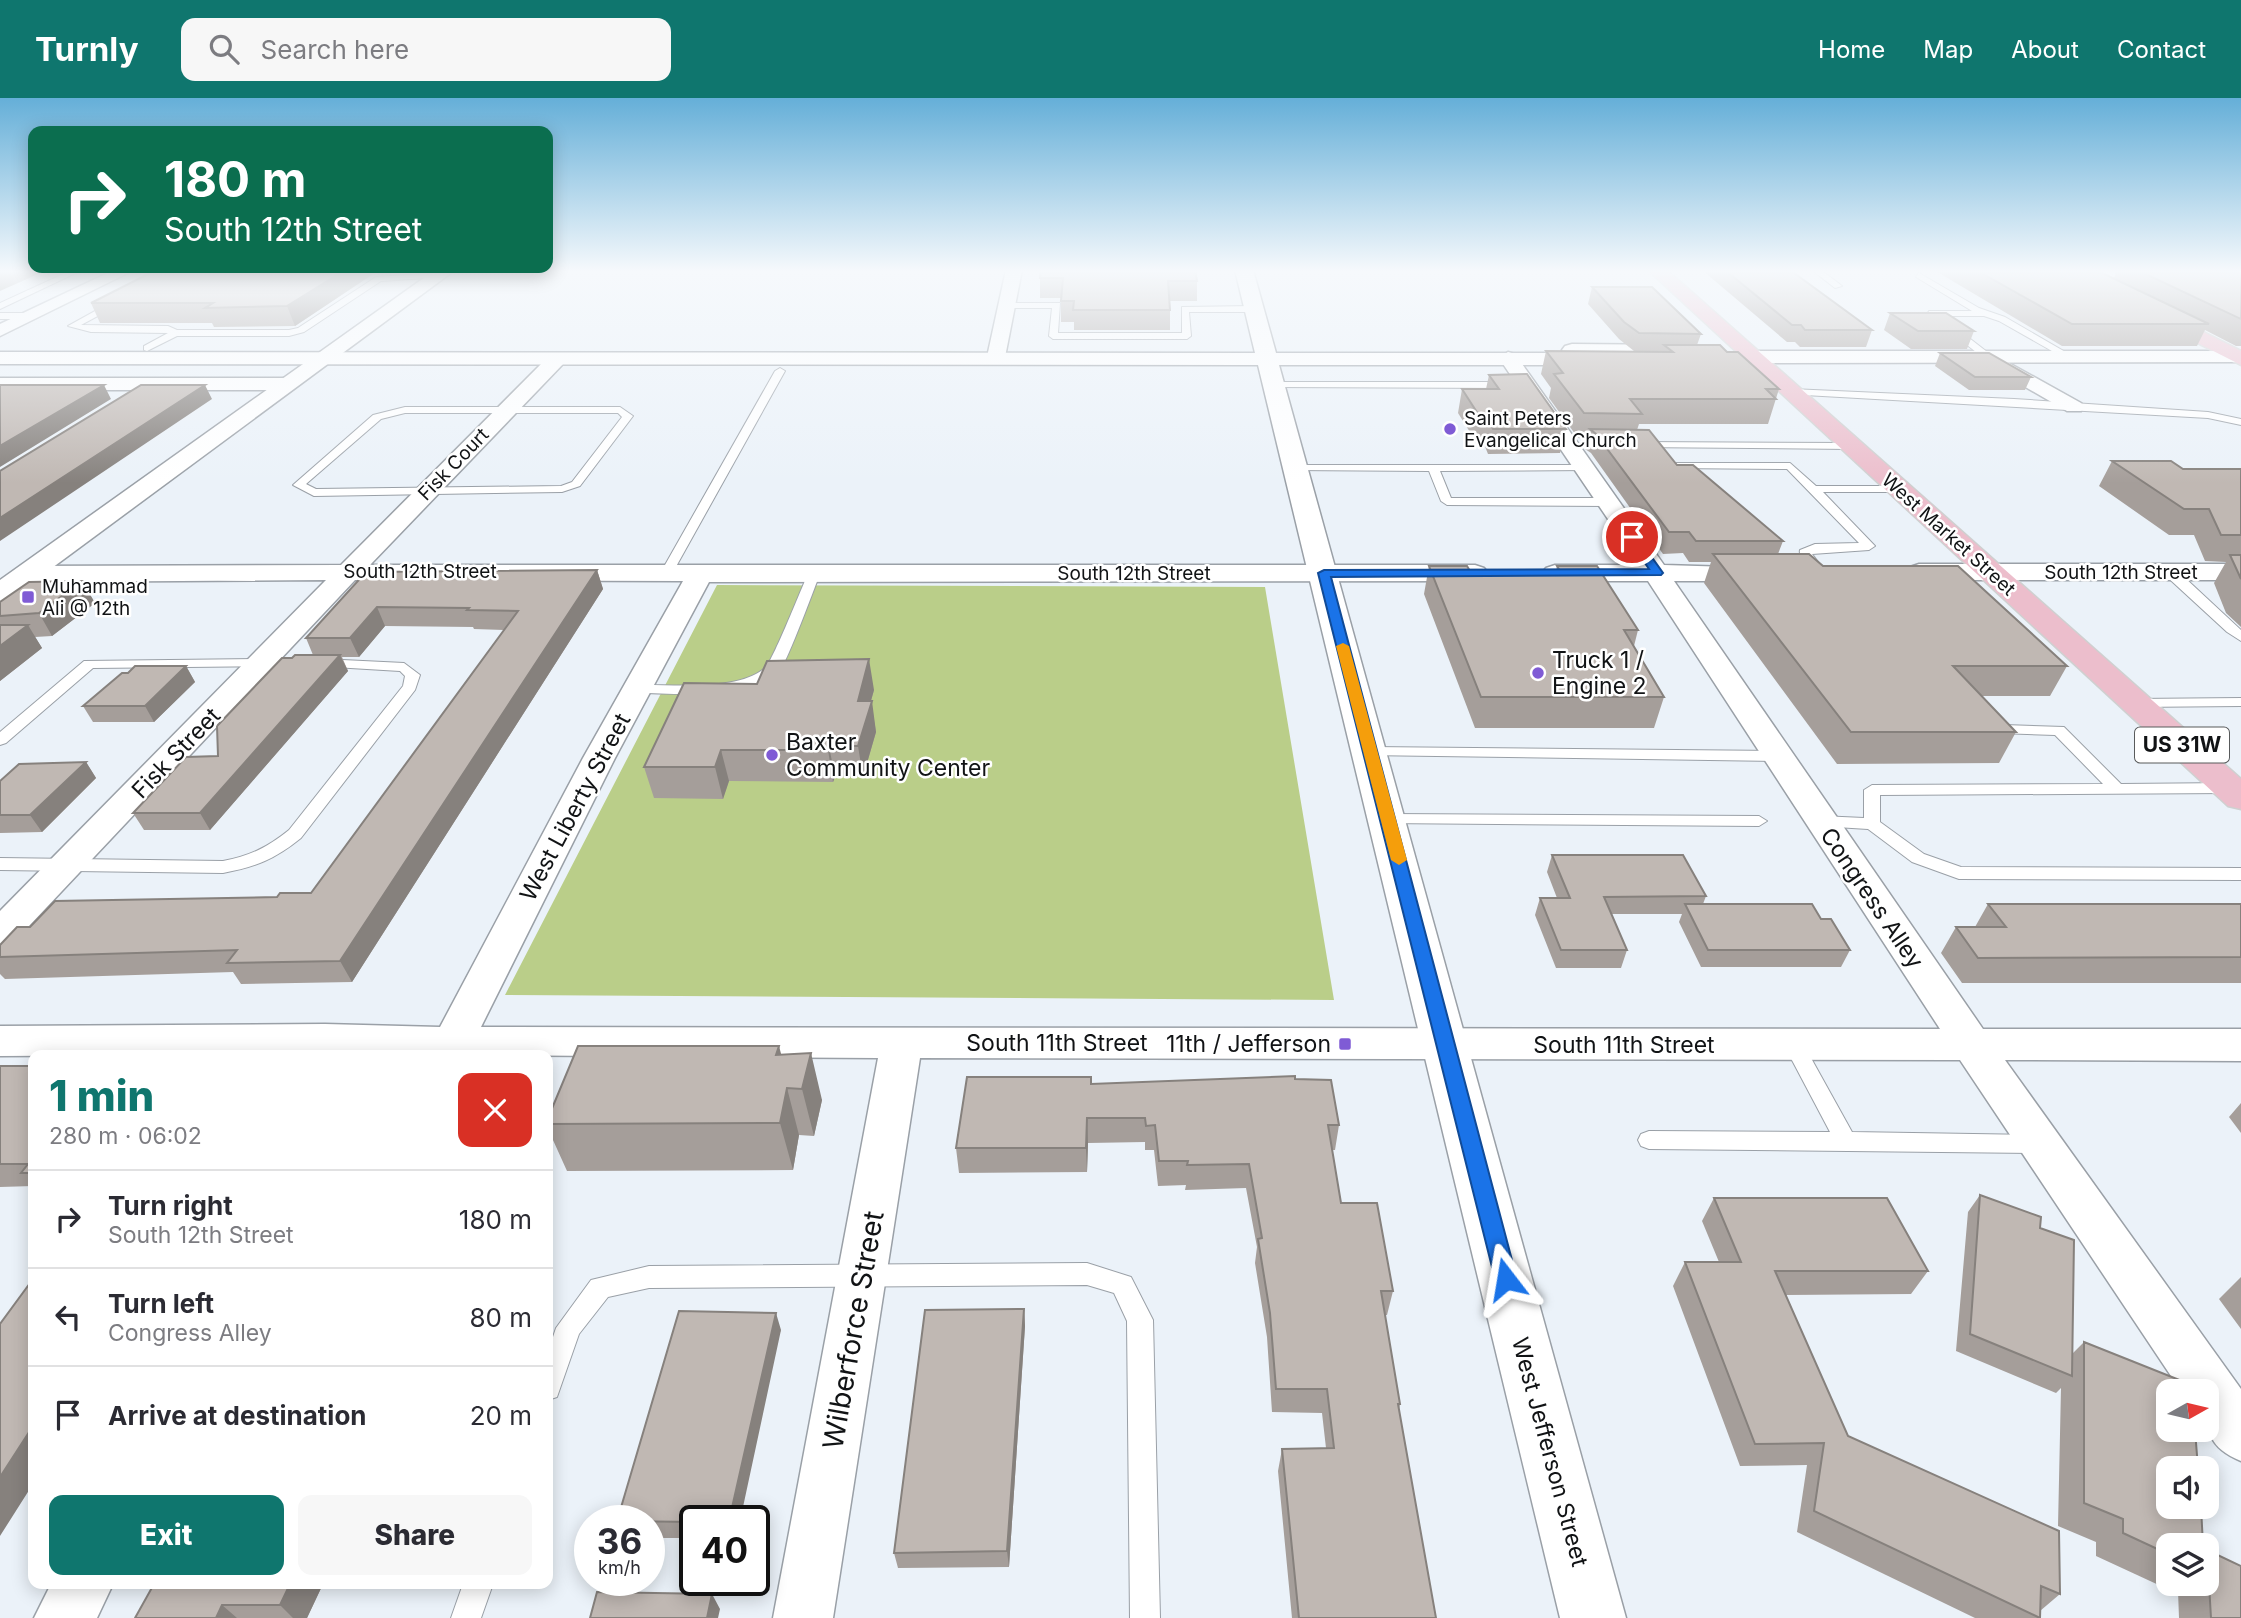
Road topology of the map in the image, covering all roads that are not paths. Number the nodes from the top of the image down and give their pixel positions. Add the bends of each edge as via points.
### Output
1 (160, 341) edge
2 (348, 341) edge
3 (999, 341) edge
4 (1262, 341) edge
5 (1734, 341) edge
6 (1969, 341) edge
7 (2041, 341) edge
8 (2208, 341) edge
9 (0, 348) edge
10 (147, 348) junction
11 (1265, 352) junction
12 (996, 353) junction
13 (330, 354) junction
14 (1751, 357) junction
15 (1988, 357) junction
16 (2069, 357) junction
17 (2240, 357) edge
18 (0, 358) edge
19 (557, 359) junction
20 (780, 371) dead end
21 (1517, 372) junction
22 (0, 384) edge
23 (154, 384) junction
24 (289, 384) junction
25 (1274, 385) junction
26 (1791, 392) junction
27 (118, 406) edge
28 (2074, 407) junction
29 (505, 411) junction
30 (2241, 422) edge
31 (1622, 445) edge
32 (1769, 445) junction
33 (1851, 446) junction
34 (1578, 452) junction
35 (1677, 466) edge
36 (1790, 466) junction
37 (1296, 468) junction
38 (1433, 468) junction
39 (1813, 489) junction
40 (1899, 489) junction
41 (426, 491) junction
42 (1608, 502) junction
43 (351, 571) junction
44 (667, 572) junction
45 (1991, 572) junction
46 (2170, 572) junction
47 (2241, 572) edge
48 (1324, 573) junction
49 (1504, 573) edge
50 (1532, 573) edge
51 (1657, 573) junction
52 (1833, 573) joint
53 (1894, 573) edge
54 (27, 574) junction
55 (701, 574) junction
56 (814, 574) junction
57 (0, 593) edge
58 (2241, 637) edge
59 (274, 663) junction
60 (308, 663) edge
61 (637, 689) junction
62 (2135, 703) junction
63 (2240, 703) edge
64 (2004, 730) edge
65 (0, 740) edge
66 (1371, 752) junction
67 (1777, 756) junction
68 (2118, 790) junction
69 (2236, 793) edge
70 (1388, 819) junction
71 (1759, 821) dead end
72 (1820, 821) junction
73 (1872, 824) junction
74 (0, 864) edge
75 (67, 865) junction
76 (2241, 874) edge
77 (0, 934) edge
78 (0, 1041) edge
79 (453, 1041) junction
80 (902, 1042) junction
81 (1445, 1045) junction
82 (1794, 1045) junction
83 (1972, 1045) junction
84 (2241, 1045) edge
85 (390, 1047) edge
86 (1649, 1140) dead end
87 (1846, 1141) junction
88 (2040, 1144) junction
89 (862, 1277) junction
90 (553, 1374) edge
91 (2241, 1434) edge
92 (80, 1589) edge
93 (476, 1589) edge
94 (64, 1618) edge
95 (466, 1618) edge
96 (803, 1618) edge
97 (1145, 1618) edge
98 (1593, 1618) edge

1 - 10 lane
2 - 13 street
3 - 12 street
4 - 11 street, West Jefferson Street
5 - 14 main road, West Market Street / US 31W
6 - 15 lane
7 - 16 lane
8 - 17 main road
9 - 10 street
10 - 13 street
11 - 12 street
11 - 14 street via 1705,351
11 - 21 street
11 - 25 street, West Jefferson Street
12 - 13 street
12 - 19 street
13 - 18 street
13 - 19 street
13 - 24 street
14 - 15 street
14 - 21 street
14 - 26 main road, West Market Street / US 31W
15 - 16 street
15 - 28 street
16 - 17 street
19 - 29 street, Fisk Court
20 - 44 lane
21 - 25 lane
21 - 34 street, Congress Alley
22 - 23 street
23 - 24 street
23 - 27 street
24 - 54 street
25 - 37 street, West Jefferson Street
26 - 28 lane
26 - 33 main road, West Market Street / US 31W
28 - 30 lane via 2208,415
29 - 41 street, Fisk Court
29 - 41 lane via 405,410 376,417 299,485 314,492
29 - 41 lane via 620,410 628,416 576,484 562,489
31 - 32 lane
32 - 33 lane
32 - 36 lane
33 - 40 main road, West Market Street / US 31W
34 - 38 lane
34 - 42 street, Congress Alley
35 - 36 lane
36 - 39 lane
37 - 38 lane
37 - 48 street, West Jefferson Street
38 - 42 lane via 1447,501
39 - 40 lane
39 - 52 lane via 1869,546 1815,548 1804,553
40 - 45 main road, West Market Street / US 31W
41 - 43 street, Fisk Court
42 - 51 street, Congress Alley
43 - 44 street, South 12th Street
43 - 54 street, South 12th Street
43 - 59 street, Fisk Street
44 - 55 street, South 12th Street
45 - 46 street, South 12th Street
45 - 53 street, South 12th Street
45 - 62 main road, West Market Street / US 31W
46 - 47 street, South 12th Street
46 - 58 lane
48 - 49 street, South 12th Street
48 - 56 street, South 12th Street
48 - 66 street, West Jefferson Street
50 - 51 street
51 - 52 street
51 - 67 street, Congress Alley
54 - 57 street
55 - 56 street, South 12th Street
55 - 61 street, West Liberty Street
56 - 61 lane via 773,670 752,682 723,688
59 - 65 lane via 89,664
59 - 75 street, Fisk Street
60 - 75 lane via 404,667 413,675 410,687 295,834 273,852 223,867
61 - 79 street, West Liberty Street
62 - 63 lane
62 - 69 main road, West Market Street / US 31W
64 - 68 lane via 2059,730
66 - 67 lane
66 - 70 street, West Jefferson Street
67 - 72 street, Congress Alley
68 - 69 lane
68 - 73 lane via 1872,790
70 - 71 lane
70 - 81 street, West Jefferson Street
72 - 73 lane
72 - 83 street, Congress Alley
73 - 76 lane via 1918,858 1959,873
74 - 75 lane
75 - 77 street, Fisk Street
78 - 85 street, South 11th Street
79 - 80 street, South 11th Street
79 - 85 street, South 11th Street
80 - 81 street, South 11th Street
80 - 89 street, Wilberforce Street
81 - 82 street, South 11th Street
81 - 98 street, West Jefferson Street
82 - 83 street, South 11th Street
82 - 87 lane
83 - 84 street, South 11th Street
83 - 88 street, Congress Alley
86 - 87 lane
87 - 88 lane
88 - 91 street, Congress Alley
89 - 90 lane via 649,1278 600,1288 569,1328
89 - 96 street, Wilberforce Street
89 - 97 lane via 1087,1274 1122,1285 1140,1320
92 - 94 street
93 - 95 lane

